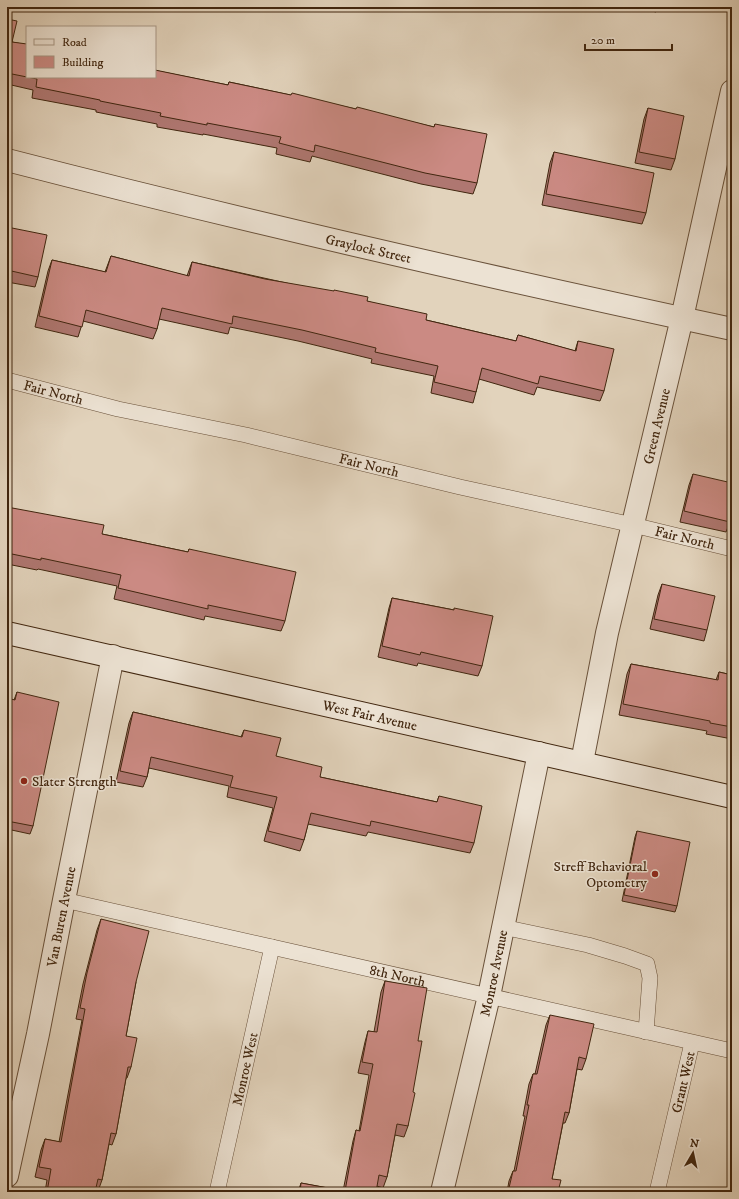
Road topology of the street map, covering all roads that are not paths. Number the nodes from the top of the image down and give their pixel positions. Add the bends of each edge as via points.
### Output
1 (732, 91) edge
2 (7, 160) edge
3 (682, 318) junction
4 (732, 329) edge
5 (7, 380) edge
6 (633, 525) junction
7 (732, 549) edge
8 (7, 633) edge
9 (114, 656) junction
10 (539, 753) junction
11 (582, 762) junction
12 (732, 796) edge
13 (64, 900) junction
14 (503, 927) junction
15 (272, 947) junction
16 (489, 996) junction
17 (646, 1032) junction
18 (692, 1042) junction
19 (732, 1052) edge
20 (7, 1176) edge
21 (217, 1192) edge
22 (442, 1192) edge
23 (657, 1192) edge

1 - 3 street, Green Avenue
2 - 3 street, Graylock Street via 379,251
3 - 4 street, Graylock Street
3 - 6 street, Green Avenue
5 - 6 lane, Fair North via 118,409 246,435 460,487
6 - 7 lane, Fair North
6 - 11 street, Green Avenue
8 - 9 street, West Fair Avenue
9 - 10 street, West Fair Avenue
9 - 13 street, Van Buren Avenue
10 - 11 street, West Fair Avenue
10 - 14 street, Monroe Avenue
11 - 12 street, West Fair Avenue
13 - 15 lane, 8th North
13 - 20 street, Van Buren Avenue
14 - 16 street, Monroe Avenue
14 - 17 lane via 588,945 647,964 650,978
15 - 16 lane, 8th North
15 - 21 lane, Monroe West
16 - 17 lane, 8th North
16 - 22 street, Monroe Avenue
17 - 18 lane, 8th North
18 - 19 lane, 8th North
18 - 23 lane, Grant West

